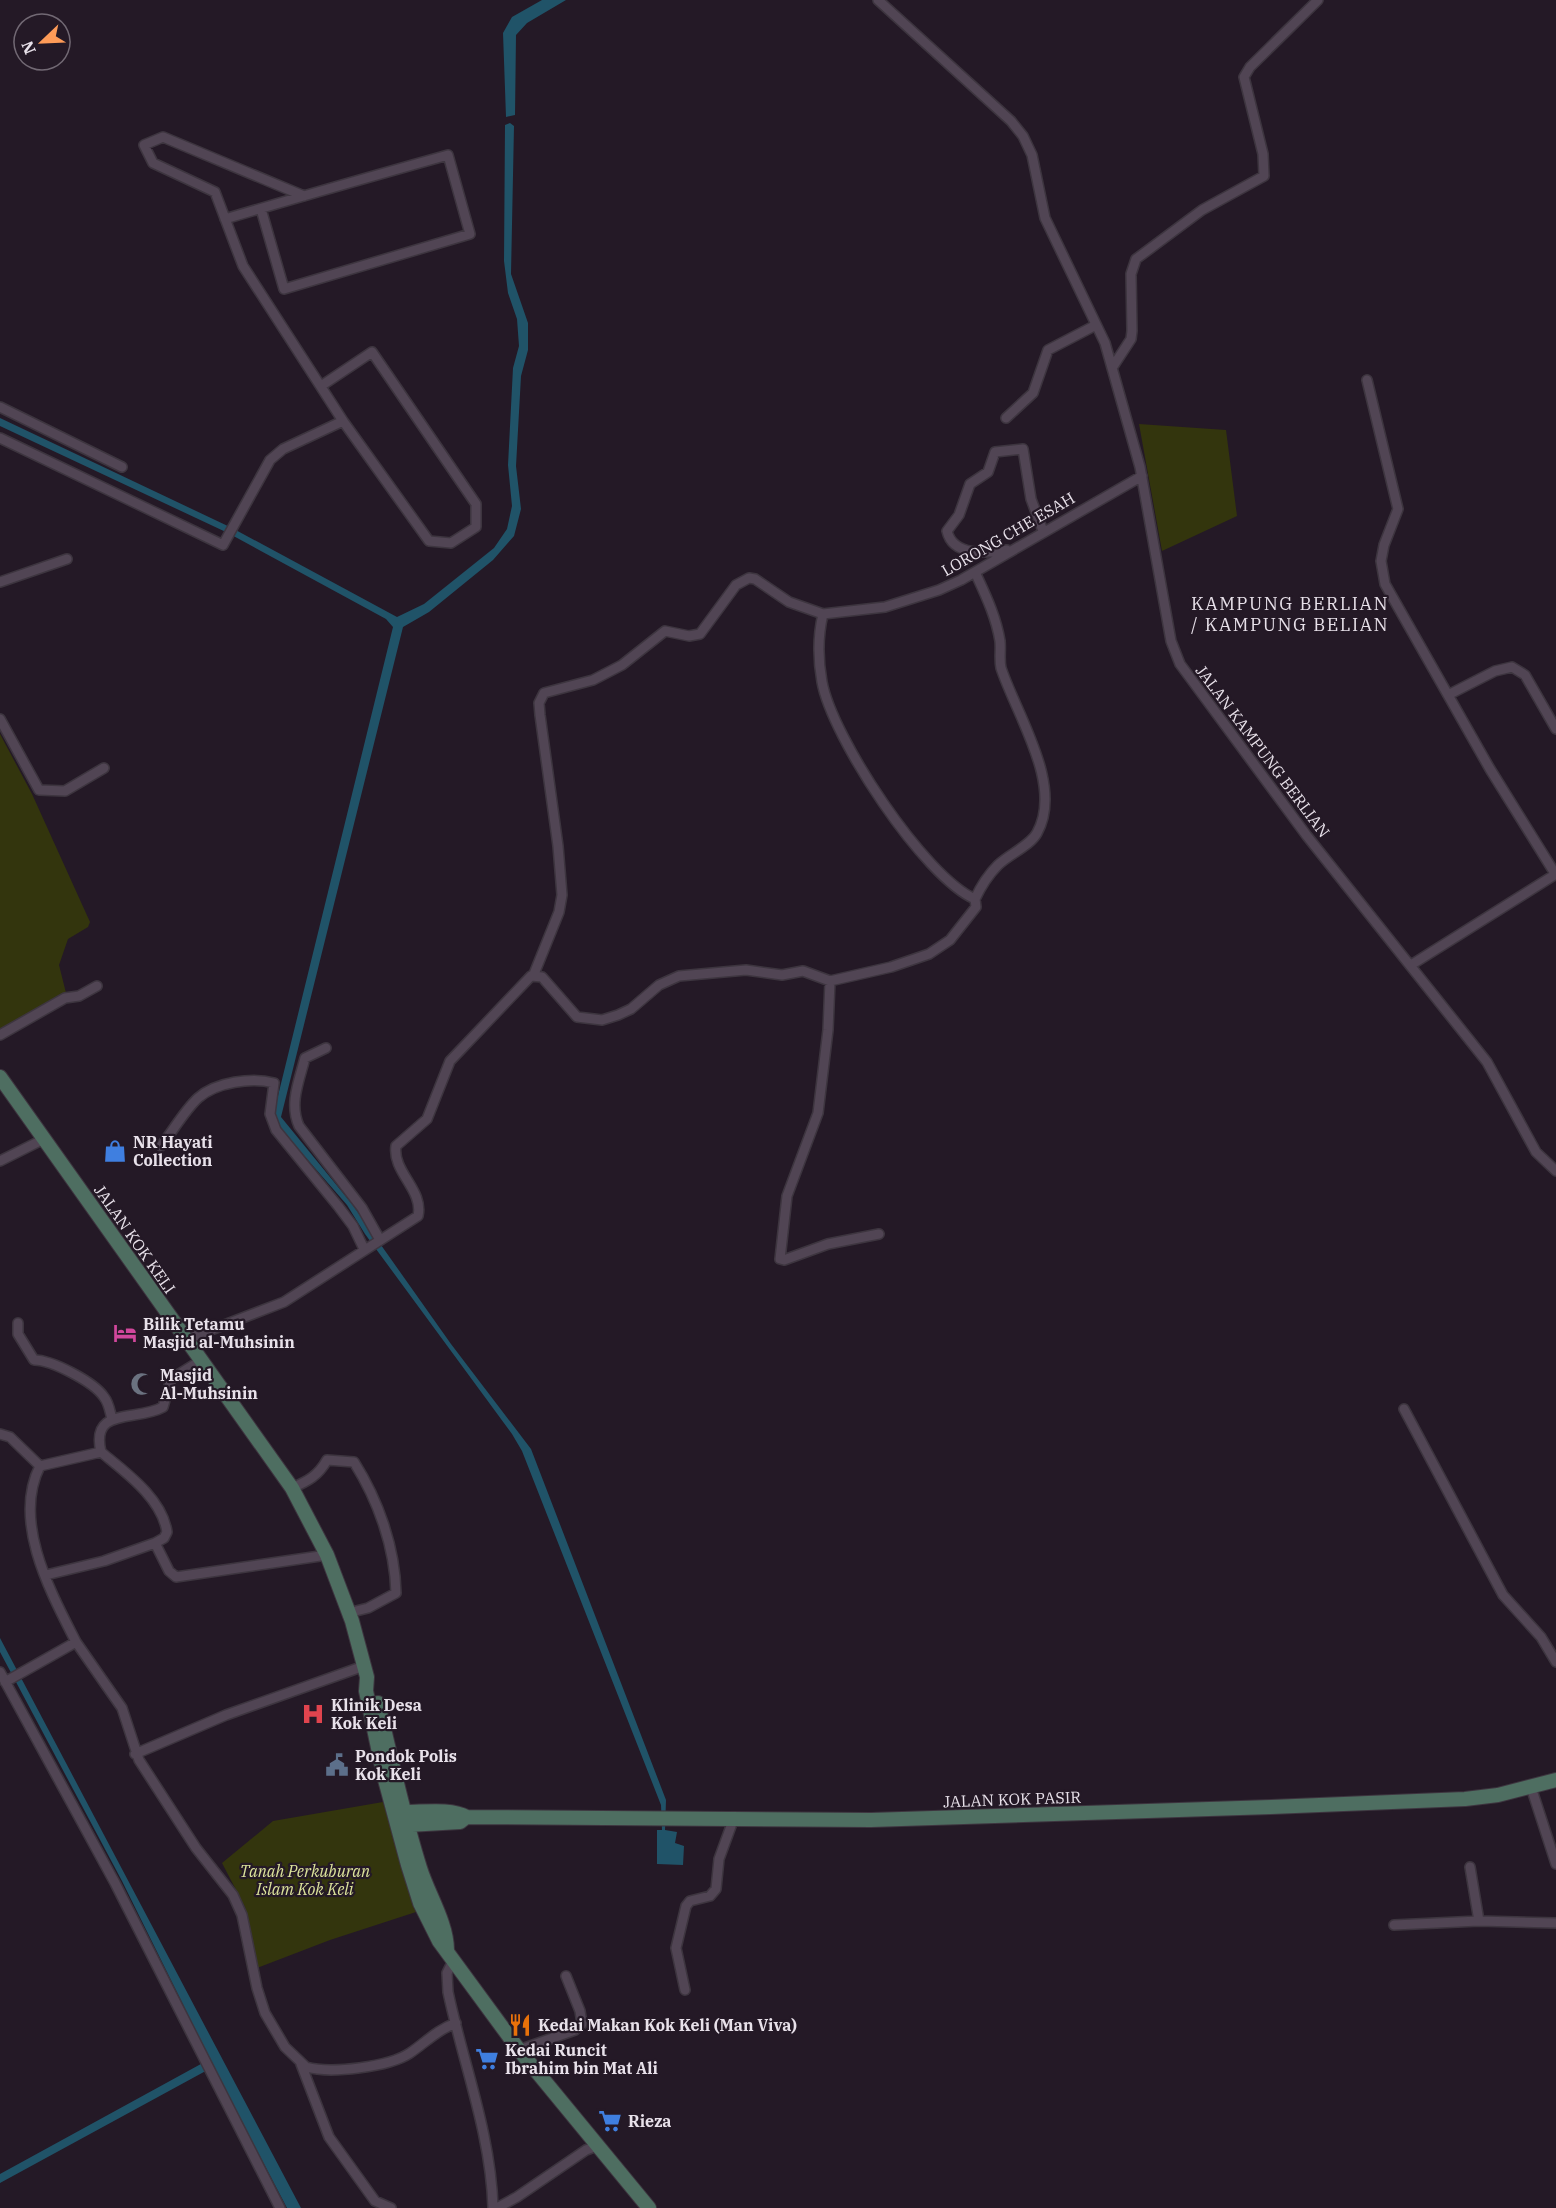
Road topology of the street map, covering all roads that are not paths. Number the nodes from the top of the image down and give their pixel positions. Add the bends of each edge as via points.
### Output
1 (878, 0) edge
2 (1318, 0) edge
3 (304, 196) junction
4 (261, 208) junction
5 (225, 219) junction
6 (1096, 325) junction
7 (1112, 368) junction
8 (1367, 380) dead end
9 (321, 386) junction
10 (0, 407) edge
11 (1006, 418) dead end
12 (343, 421) junction
13 (0, 438) edge
14 (122, 467) dead end
15 (1142, 476) junction
16 (1043, 531) junction
17 (1010, 550) junction
18 (68, 559) dead end
19 (975, 572) junction
20 (0, 582) edge
21 (824, 614) junction
22 (1448, 695) junction
23 (0, 719) edge
24 (1556, 729) edge
25 (104, 768) dead end
26 (975, 899) junction
27 (1411, 965) junction
28 (534, 974) junction
29 (830, 981) junction
30 (97, 986) dead end
31 (0, 1035) edge
32 (326, 1048) dead end
33 (0, 1077) edge
34 (44, 1139) junction
35 (161, 1146) dead end
36 (0, 1161) edge
37 (1556, 1171) edge
38 (879, 1234) dead end
39 (380, 1240) junction
40 (364, 1249) junction
41 (18, 1323) dead end
42 (185, 1340) junction
43 (200, 1361) junction
44 (1404, 1409) dead end
45 (112, 1419) junction
46 (0, 1434) edge
47 (101, 1452) junction
48 (40, 1466) junction
49 (292, 1488) junction
50 (155, 1543) junction
51 (327, 1555) junction
52 (46, 1575) junction
53 (348, 1613) junction
54 (76, 1642) junction
55 (1556, 1662) edge
56 (0, 1672) edge
57 (365, 1672) junction
58 (8, 1680) junction
59 (135, 1754) junction
60 (384, 1776) junction
61 (1556, 1780) edge
62 (1531, 1787) junction
63 (399, 1790) junction
64 (440, 1817) junction
65 (734, 1818) junction
66 (406, 1819) junction
67 (412, 1858) junction
68 (1556, 1864) edge
69 (1470, 1868) dead end
70 (1479, 1921) junction
71 (1556, 1923) edge
72 (1394, 1925) dead end
73 (450, 1955) junction
74 (566, 1976) dead end
75 (685, 1990) dead end
76 (456, 2023) junction
77 (519, 2050) junction
78 (299, 2060) junction
79 (597, 2146) junction
80 (280, 2208) edge
81 (391, 2208) edge
82 (495, 2208) edge
83 (649, 2208) edge

1 - 6 street, JALAN KAMPUNG BERLIAN via 1023,136 1032,155 1045,218
2 - 7 street via 1244,77 1263,154 1263,176 1202,210 1136,259 1131,274 1131,339
3 - 4 street
3 - 4 street via 447,155 470,234 284,289
3 - 5 street via 163,137 144,145 153,164 215,192
4 - 5 street
5 - 9 street via 243,266
6 - 7 street, JALAN KAMPUNG BERLIAN
6 - 11 street via 1048,350 1033,393
7 - 15 street, JALAN KAMPUNG BERLIAN
8 - 22 street via 1398,509 1383,553 1385,584
9 - 12 street
9 - 12 street via 372,352 476,504 476,527 451,543 429,541
10 - 14 street
12 - 13 street via 283,449 270,460 223,544
15 - 16 street, LORONG CHE ESAH
15 - 27 street, JALAN KAMPUNG BERLIAN via 1171,641 1180,664 1307,836
16 - 17 street, LORONG CHE ESAH
16 - 17 street via 1031,499 1023,448 995,452 988,472 970,484 959,515 947,531 951,540 963,548 985,553
17 - 19 street, LORONG CHE ESAH
18 - 20 street
19 - 21 street, LORONG CHE ESAH via 939,590 885,607
19 - 26 street via 994,614 1000,664 1022,712 1045,792 1037,835 998,864
21 - 26 street via 819,632 822,683 838,728 898,824 947,881
21 - 28 street, LORONG CHE ESAH via 789,602 755,579 745,579 736,585 700,634 665,631 622,665 593,680 544,693 539,703 540,715 562,895
22 - 24 street via 1495,671 1512,667 1525,675
22 - 27 street via 1556,874
23 - 25 street via 39,790 66,791
26 - 29 street via 975,907 950,940 929,954
27 - 37 street, JALAN KAMPUNG BERLIAN via 1487,1062 1536,1152
28 - 29 street via 542,977 573,1014 587,1020 618,1015 659,985 679,976 746,970 782,975 803,971
28 - 39 street via 450,1061 427,1119 396,1146 396,1160 419,1210 413,1220
29 - 38 street via 818,1113 787,1196 780,1259
30 - 31 street via 79,996 65,998
32 - 39 street via 305,1058 294,1116 362,1208
33 - 34 street, JALAN KOK KELI
34 - 36 street
34 - 42 street, JALAN KOK KELI
35 - 40 street via 198,1098 212,1089 251,1079 274,1083 270,1114 276,1130 338,1206
39 - 40 street
40 - 42 street via 275,1307
41 - 45 street via 18,1334 34,1360 51,1363 95,1388 105,1398
42 - 43 street, JALAN KOK KELI
43 - 45 street via 171,1379 162,1407 154,1413
43 - 49 street, JALAN KOK KELI
44 - 55 street via 1503,1595 1541,1637
45 - 47 street via 100,1430
46 - 48 street via 10,1437
47 - 48 street
47 - 50 street via 136,1482 159,1512 167,1532
48 - 52 street via 32,1485 29,1510
49 - 51 street, JALAN KOK KELI
49 - 53 street via 321,1472 327,1460 354,1461 366,1482 384,1527 396,1593 368,1608
50 - 51 street via 169,1571 177,1577
50 - 52 street
51 - 53 street, JALAN KOK KELI
52 - 54 street
53 - 57 street, JALAN KOK KELI
54 - 58 street
54 - 59 street via 122,1708
56 - 58 street
57 - 59 street via 226,1715
57 - 60 street, JALAN KOK KELI
57 - 63 street, JALAN KOK KELI via 374,1688
58 - 80 street
59 - 78 street via 196,1848 233,1894 242,1915 265,2013 285,2047
60 - 66 street
60 - 67 street, JALAN KOK KELI
61 - 62 street, JALAN KOK PASIR
62 - 65 street, JALAN KOK PASIR via 1465,1799 1355,1804 871,1820
62 - 68 street
63 - 64 street via 414,1804
63 - 66 street, JALAN KOK KELI
64 - 65 street, JALAN KOK PASIR via 460,1813 467,1817
64 - 66 street, JALAN KOK PASIR
64 - 67 street via 422,1833
65 - 75 street via 719,1859 716,1889 711,1896 690,1901 686,1906 676,1948
66 - 67 street, JALAN KOK KELI
67 - 73 street, JALAN KOK KELI via 447,1937
69 - 70 street
70 - 71 street
70 - 72 street
73 - 76 street via 447,1979
73 - 77 street, JALAN KOK KELI
74 - 77 street via 582,2024
76 - 78 street via 438,2030 408,2054 381,2063 317,2069 306,2067
76 - 82 street via 485,2143
77 - 79 street, JALAN KOK KELI
78 - 81 street via 329,2137 375,2200
79 - 82 street via 518,2198
79 - 83 street, JALAN KOK KELI

